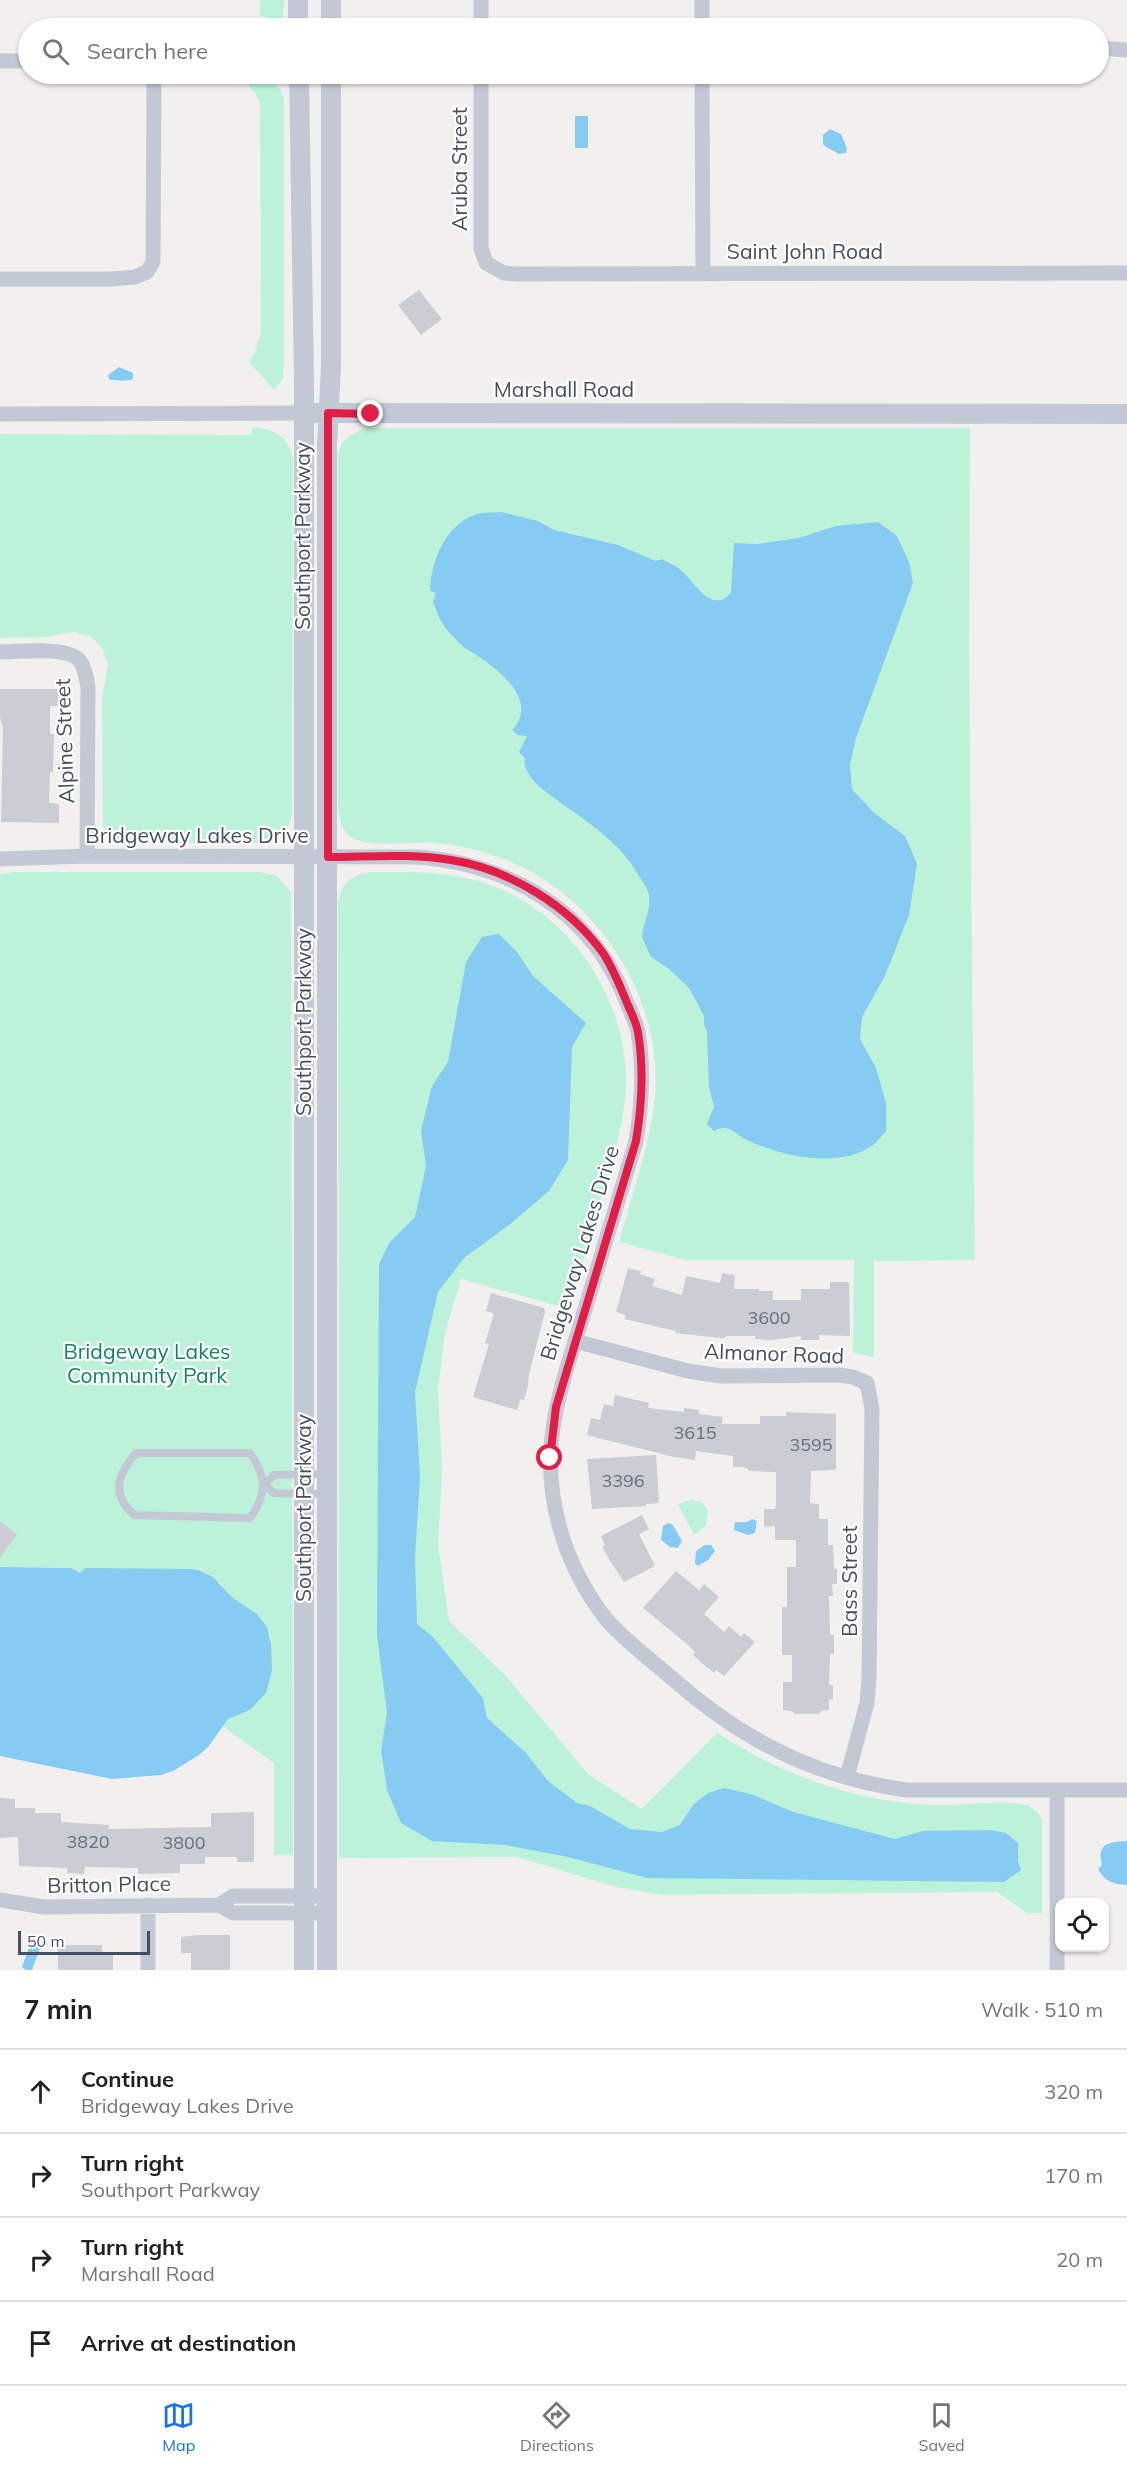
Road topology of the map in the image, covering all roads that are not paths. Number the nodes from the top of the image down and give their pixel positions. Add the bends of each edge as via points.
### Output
1 (298, 0) edge
2 (331, 0) edge
3 (481, 0) edge
4 (702, 0) edge
5 (298, 18) edge
6 (331, 18) edge
7 (481, 18) edge
8 (702, 18) edge
9 (1109, 49) edge
10 (1127, 50) edge
11 (0, 61) edge
12 (18, 61) edge
13 (154, 84) edge
14 (299, 84) edge
15 (331, 84) edge
16 (481, 84) edge
17 (702, 84) edge
18 (486, 263) joint
19 (1127, 273) edge
20 (703, 274) junction
21 (0, 279) edge
22 (303, 413) junction
23 (328, 413) junction
24 (0, 414) edge
25 (1127, 414) edge
26 (0, 652) edge
27 (87, 856) junction
28 (328, 857) junction
29 (304, 858) junction
30 (0, 859) edge
31 (575, 1341) junction
32 (867, 1383) joint
33 (304, 1484) junction
34 (328, 1484) junction
35 (264, 1485) junction
36 (848, 1777) junction
37 (1057, 1791) junction
38 (1127, 1791) edge
39 (0, 1900) edge
40 (304, 1904) junction
41 (327, 1904) junction
42 (148, 1905) junction
43 (148, 1970) edge
44 (304, 1970) edge
45 (327, 1970) edge
46 (1057, 1970) edge

1 - 5 street
2 - 6 street
3 - 7 street
4 - 8 street
9 - 10 street
11 - 12 street
13 - 21 street via 153,262 147,272 112,279
14 - 22 street, Southport Parkway
15 - 23 street, Southport Parkway
16 - 18 street, Aruba Street via 481,237
17 - 20 street
18 - 20 street, Saint John Road via 504,273 516,274
19 - 20 street, Saint John Road
22 - 23 street, Marshall Road
22 - 24 street, Marshall Road
22 - 29 street, Southport Parkway
23 - 25 street, Marshall Road
23 - 28 street, Southport Parkway
26 - 27 street, Alpine Street via 67,653 80,661 88,687
27 - 29 street, Bridgeway Lakes Drive
27 - 30 street, Bridgeway Lakes Drive
28 - 29 street, Bridgeway Lakes Drive
28 - 31 street, Bridgeway Lakes Drive via 418,857 450,860 499,873 541,896 577,925 604,954 638,1030 641,1109 636,1141
28 - 34 street, Southport Parkway
29 - 33 street, Southport Parkway
31 - 32 street, Almanor Road via 721,1376 839,1375
31 - 36 street, Bridgeway Lakes Drive via 556,1407 550,1458 558,1521 568,1557 583,1584 607,1619 707,1709 779,1753
32 - 36 street, Bass Street via 872,1409 870,1671 867,1703
33 - 34 lane
33 - 34 lane
33 - 35 lane via 274,1493
33 - 35 lane via 274,1475
33 - 40 street, Southport Parkway
34 - 41 street, Southport Parkway
35 - 35 lane via 260,1466 250,1453 136,1453 124,1466 119,1496 134,1515 250,1518 260,1504
36 - 37 street, Bridgeway Lakes Drive via 906,1790
37 - 38 street, Bridgeway Lakes Drive
37 - 46 street
39 - 42 street, Britton Place via 44,1907
40 - 41 street, Britton Place
40 - 42 street, Britton Place via 232,1896 219,1905
40 - 44 street, Southport Parkway
41 - 45 street, Southport Parkway
42 - 43 street

